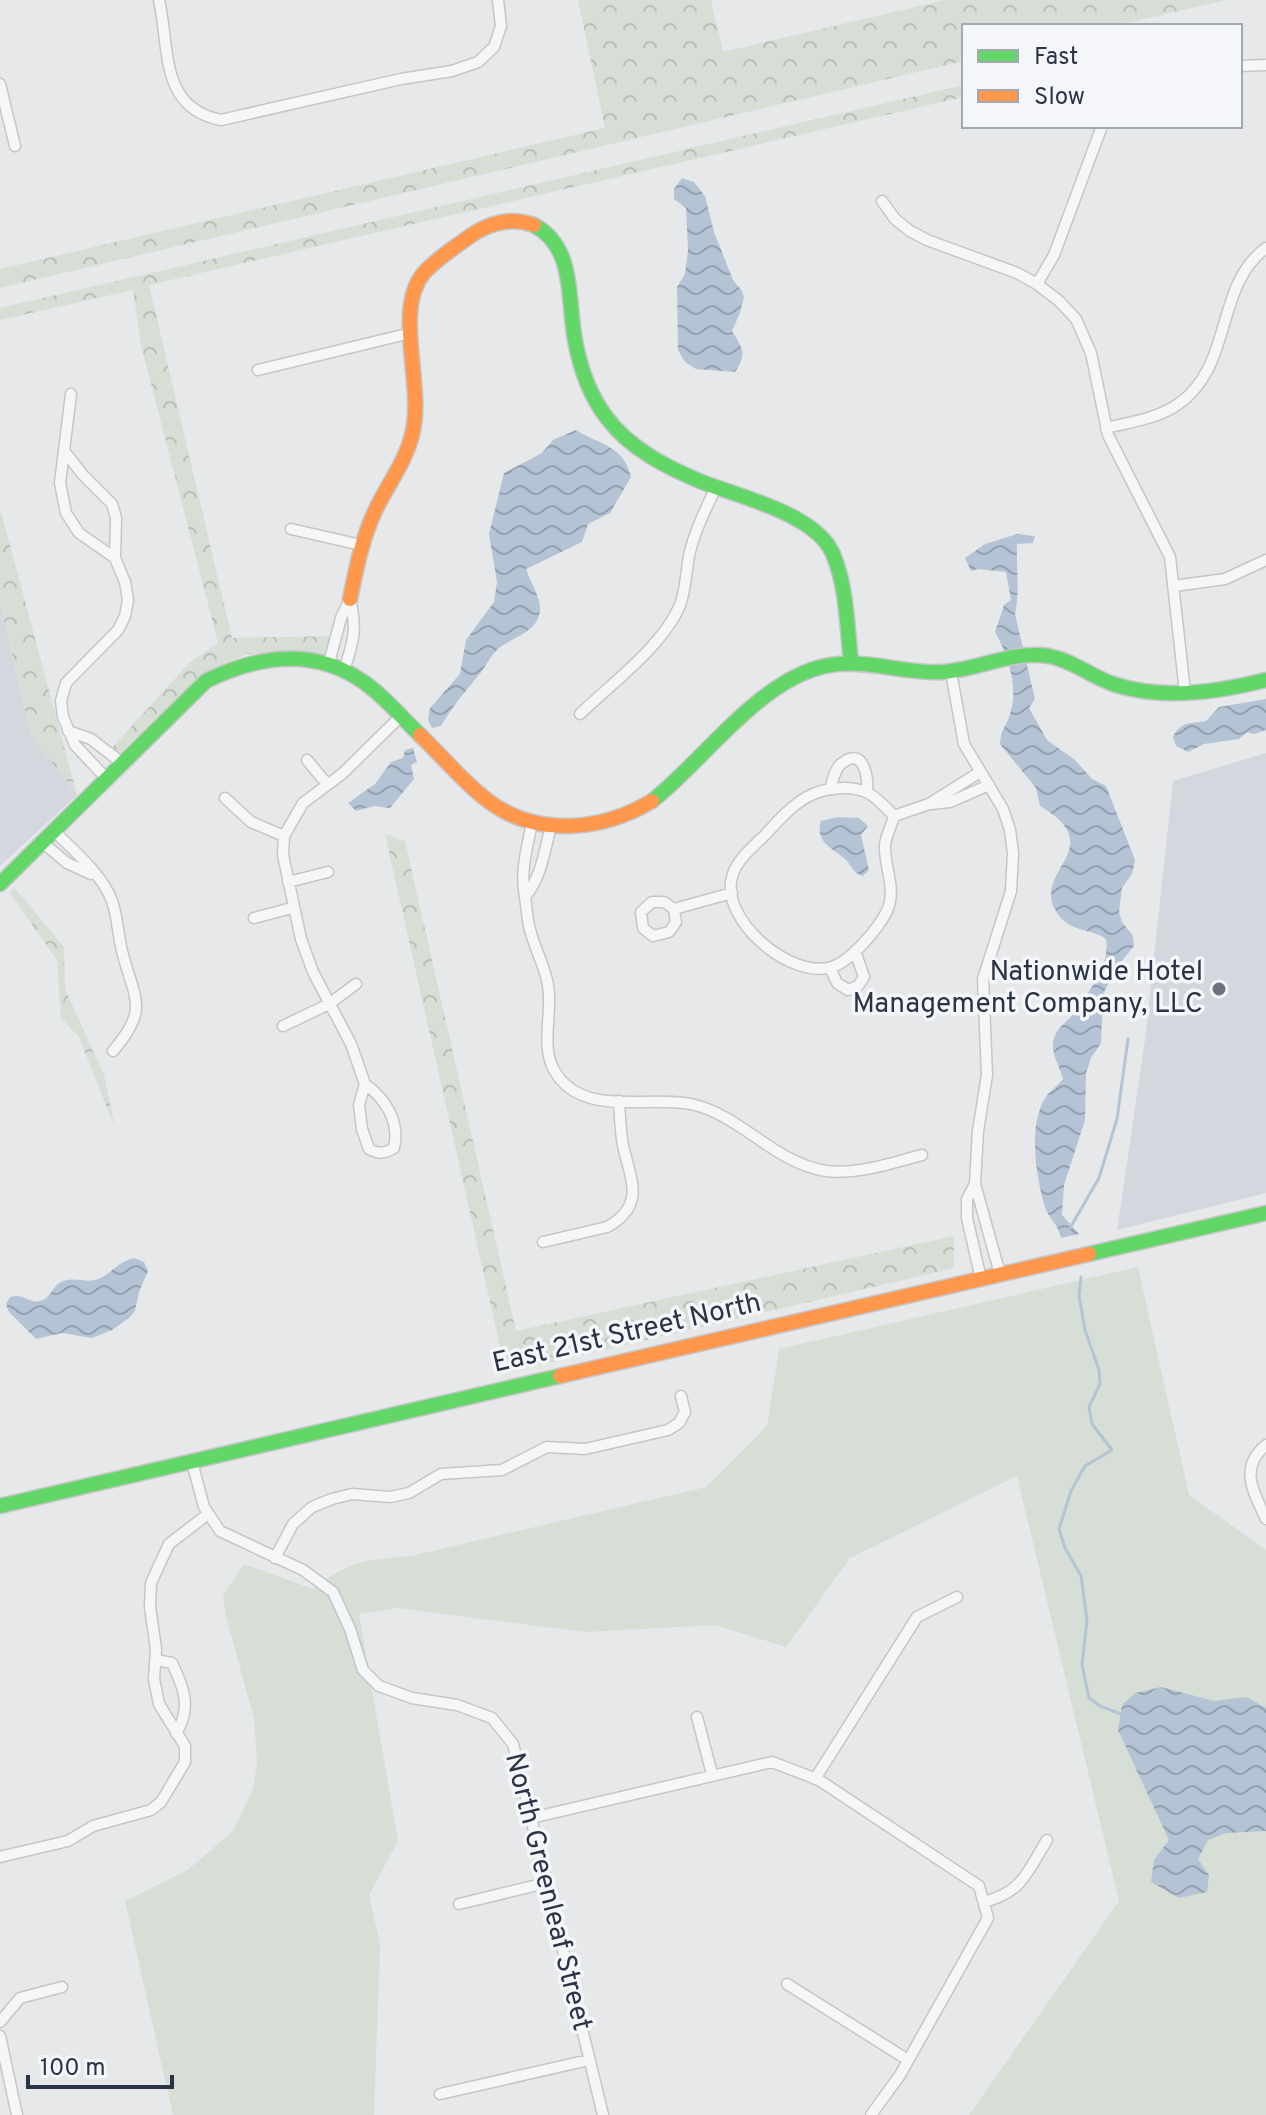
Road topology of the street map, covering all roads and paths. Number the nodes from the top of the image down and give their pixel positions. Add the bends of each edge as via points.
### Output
1 (159, 0) edge
2 (498, 0) edge
3 (1266, 65) edge
4 (1242, 66) edge
5 (0, 84) edge
6 (1101, 128) edge
7 (15, 146) dead end
8 (882, 201) dead end
9 (1266, 248) edge
10 (1037, 284) junction
11 (411, 333) junction
12 (258, 370) dead end
13 (71, 394) dead end
14 (1106, 428) junction
15 (65, 452) junction
16 (716, 487) junction
17 (291, 529) dead end
18 (361, 545) junction
19 (115, 558) junction
20 (1266, 560) edge
21 (1174, 586) junction
22 (350, 599) junction
23 (851, 662) junction
24 (329, 663) junction
25 (344, 670) junction
26 (951, 672) junction
27 (1266, 680) edge
28 (1185, 692) junction
29 (580, 714) dead end
30 (400, 717) junction
31 (68, 731) junction
32 (307, 760) dead end
33 (122, 763) junction
34 (980, 772) junction
35 (106, 778) junction
36 (327, 784) junction
37 (989, 785) junction
38 (830, 789) junction
39 (867, 792) junction
40 (225, 798) dead end
41 (929, 804) junction
42 (894, 816) junction
43 (532, 823) junction
44 (551, 826) junction
45 (53, 830) junction
46 (284, 836) junction
47 (42, 842) junction
48 (328, 872) dead end
49 (97, 877) junction
50 (288, 882) junction
51 (0, 884) edge
52 (732, 893) junction
53 (525, 897) junction
54 (292, 908) junction
55 (674, 909) dead end
56 (254, 918) dead end
57 (855, 951) junction
58 (830, 968) junction
59 (356, 984) dead end
60 (329, 1004) junction
61 (283, 1026) dead end
62 (113, 1051) dead end
63 (365, 1084) junction
64 (619, 1101) junction
65 (922, 1155) dead end
66 (975, 1184) junction
67 (1266, 1213) edge
68 (543, 1242) dead end
69 (1000, 1274) junction
70 (981, 1279) junction
71 (681, 1396) dead end
72 (1266, 1445) edge
73 (192, 1462) junction
74 (0, 1506) edge
75 (208, 1514) junction
76 (1266, 1519) edge
77 (275, 1558) junction
78 (957, 1597) dead end
79 (156, 1660) junction
80 (697, 1717) dead end
81 (176, 1733) junction
82 (712, 1774) junction
83 (815, 1779) junction
84 (531, 1818) junction
85 (1047, 1840) dead end
86 (0, 1857) edge
87 (546, 1883) junction
88 (984, 1902) junction
89 (459, 1904) dead end
90 (787, 1984) dead end
91 (62, 1987) dead end
92 (0, 2022) edge
93 (0, 2036) edge
94 (589, 2060) junction
95 (908, 2060) junction
96 (440, 2094) dead end
97 (17, 2115) edge
98 (603, 2115) edge
99 (871, 2115) edge

1 - 2 street via 177,93 186,104 221,120 478,62 494,47 501,26
3 - 4 street
5 - 7 street
6 - 10 street via 1054,255
8 - 10 street via 910,231
9 - 14 street via 1237,284 1218,349 1195,390 1164,412
10 - 14 street via 1076,319 1086,336
11 - 12 street
11 - 16 street via 414,292 433,265 490,225 531,225 561,250 581,368 603,416 636,449
11 - 18 street via 415,424 408,452 376,506
13 - 15 street
14 - 21 street via 1161,535
15 - 19 street via 112,504
15 - 19 street via 60,483 66,513 79,533
16 - 23 street via 799,520 830,546
16 - 29 street via 695,534 686,585 667,628
17 - 18 street
18 - 22 street
19 - 31 street via 125,582 125,616 66,683 61,701
20 - 21 street via 1225,579
21 - 28 street
22 - 24 street
22 - 25 street via 355,636
23 - 26 street
23 - 44 street via 810,670 780,686 666,793 645,806 598,825
24 - 25 street
24 - 33 street via 284,657 230,668 206,681
25 - 30 street via 367,684
26 - 28 street via 1033,655 1069,661 1114,685
26 - 34 street via 964,744
27 - 28 street
30 - 36 street
30 - 43 street via 487,800
31 - 33 street via 91,739
31 - 35 street
32 - 36 street
33 - 35 street
34 - 37 street
34 - 41 street
35 - 45 street
36 - 46 street via 303,803
37 - 41 street via 950,802
37 - 66 street via 1010,830 1013,873 983,979 987,1075
38 - 39 street
38 - 39 street via 842,763 852,760 865,766
38 - 52 street via 804,798 757,843 732,875
39 - 42 street
40 - 46 street via 251,822
41 - 42 street
42 - 57 street via 885,844 891,886 887,911
43 - 44 street
43 - 53 street via 523,864
44 - 53 street via 541,869
45 - 47 street
45 - 49 street
46 - 50 street
47 - 49 street via 67,863
47 - 51 street
48 - 50 street
49 - 62 street via 112,901 137,1000 131,1030
50 - 54 street
52 - 55 street
52 - 58 street via 742,921 775,953 807,968
53 - 64 street via 530,932 546,972 548,1055 554,1070 576,1093
54 - 56 street
54 - 60 street
57 - 58 street
57 - 58 street via 864,977 858,986 848,990 837,983
59 - 60 street
60 - 61 street
60 - 63 street
63 - 63 street via 359,1105 369,1149 387,1152 396,1140 388,1107
64 - 65 street via 699,1106 780,1153 825,1171 853,1171
64 - 68 street via 634,1182 630,1207 607,1227
66 - 69 street
66 - 70 street via 967,1199 967,1218
67 - 69 street, East 21st Street North
69 - 70 street, East 21st Street North
70 - 73 street, East 21st Street North
71 - 77 street via 685,1412 668,1430 585,1449 547,1447 502,1470 441,1474 409,1493 390,1497 352,1494 332,1499 312,1507 293,1524
72 - 76 street via 1257,1452 1249,1480
73 - 74 street, East 21st Street North
73 - 75 street
75 - 77 street, North Greenleaf Street via 220,1531
75 - 79 street via 169,1544 151,1583
77 - 84 street, North Greenleaf Street via 333,1592 363,1670 379,1686 492,1718 513,1744
78 - 83 street via 917,1617
79 - 81 street via 159,1704
79 - 81 street via 172,1663 183,1687 186,1718
80 - 82 street
81 - 86 street via 185,1746 185,1762 151,1810 93,1826 68,1841
82 - 83 street via 772,1762
82 - 84 street
83 - 88 street via 979,1886
84 - 87 street, North Greenleaf Street
85 - 88 street via 1016,1888
87 - 89 street
87 - 94 street, North Greenleaf Street
88 - 95 street via 988,1918
90 - 95 street
91 - 92 street via 20,1998
93 - 97 street
94 - 96 street
94 - 98 street, North Greenleaf Street
95 - 99 street

